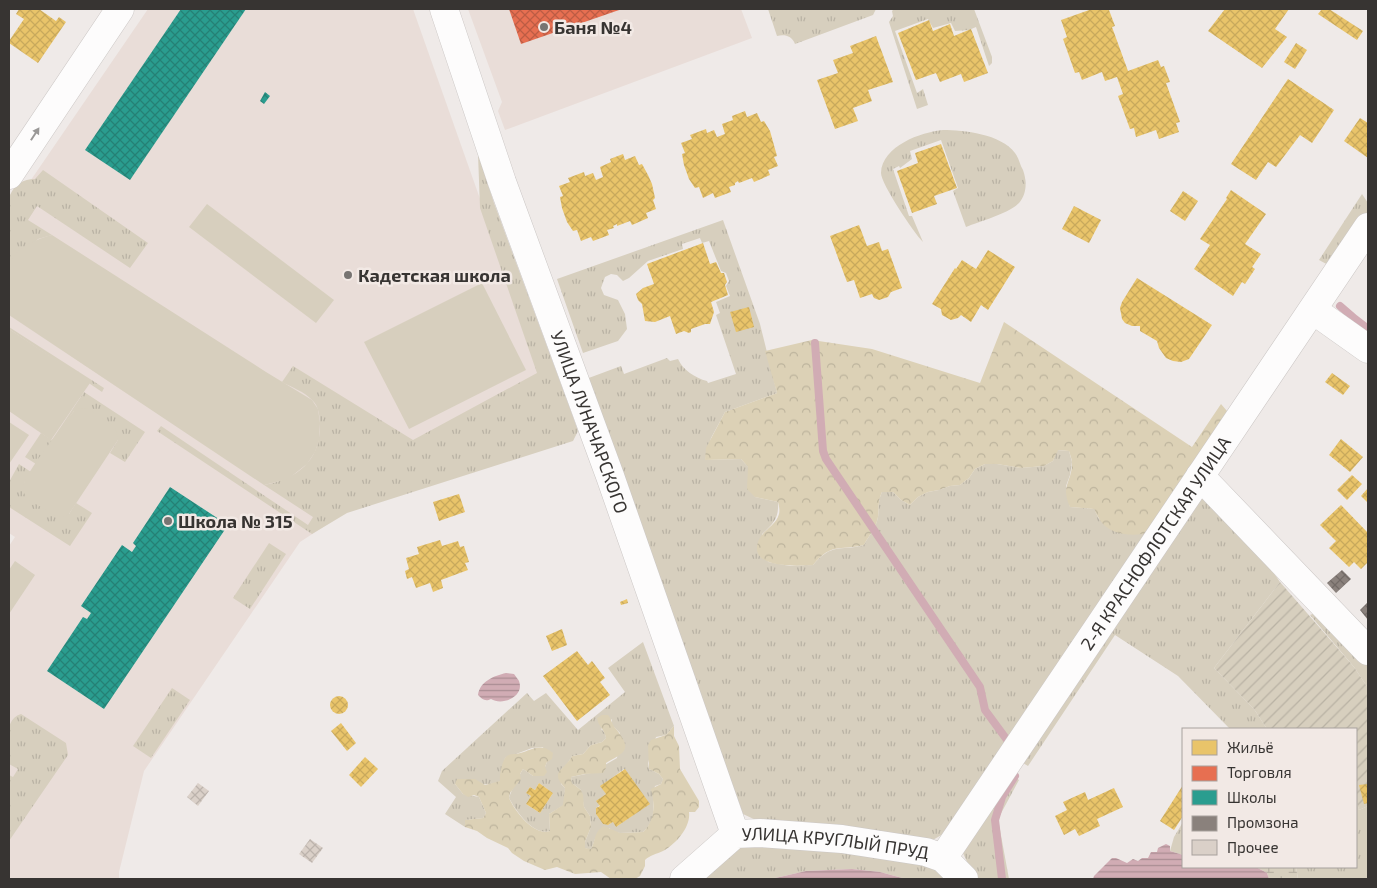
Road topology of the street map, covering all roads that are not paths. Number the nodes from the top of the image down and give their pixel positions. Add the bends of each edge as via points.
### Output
1 (120, 9) edge
2 (444, 9) edge
3 (9, 175) edge
4 (1368, 227) edge
5 (1312, 310) junction
6 (1368, 349) edge
7 (1200, 476) junction
8 (1368, 650) edge
9 (736, 834) junction
10 (943, 858) junction
11 (684, 879) edge
12 (964, 879) edge

3 -> 1 street
2 - 9 street, УЛИЦА ЛУНАЧАРСКОГО via 497,168
4 - 5 street, 2-Я КРАСНОФЛОТСКАЯ УЛИЦА
5 - 6 street
5 - 7 street, 2-Я КРАСНОФЛОТСКАЯ УЛИЦА
7 - 8 street
7 - 10 street, 2-Я КРАСНОФЛОТСКАЯ УЛИЦА
9 - 10 street, УЛИЦА КРУГЛЫЙ ПРУД via 842,840 926,852
9 - 11 street, УЛИЦА КРУГЛЫЙ ПРУД
10 - 12 street, УЛИЦА КРУГЛЫЙ ПРУД

